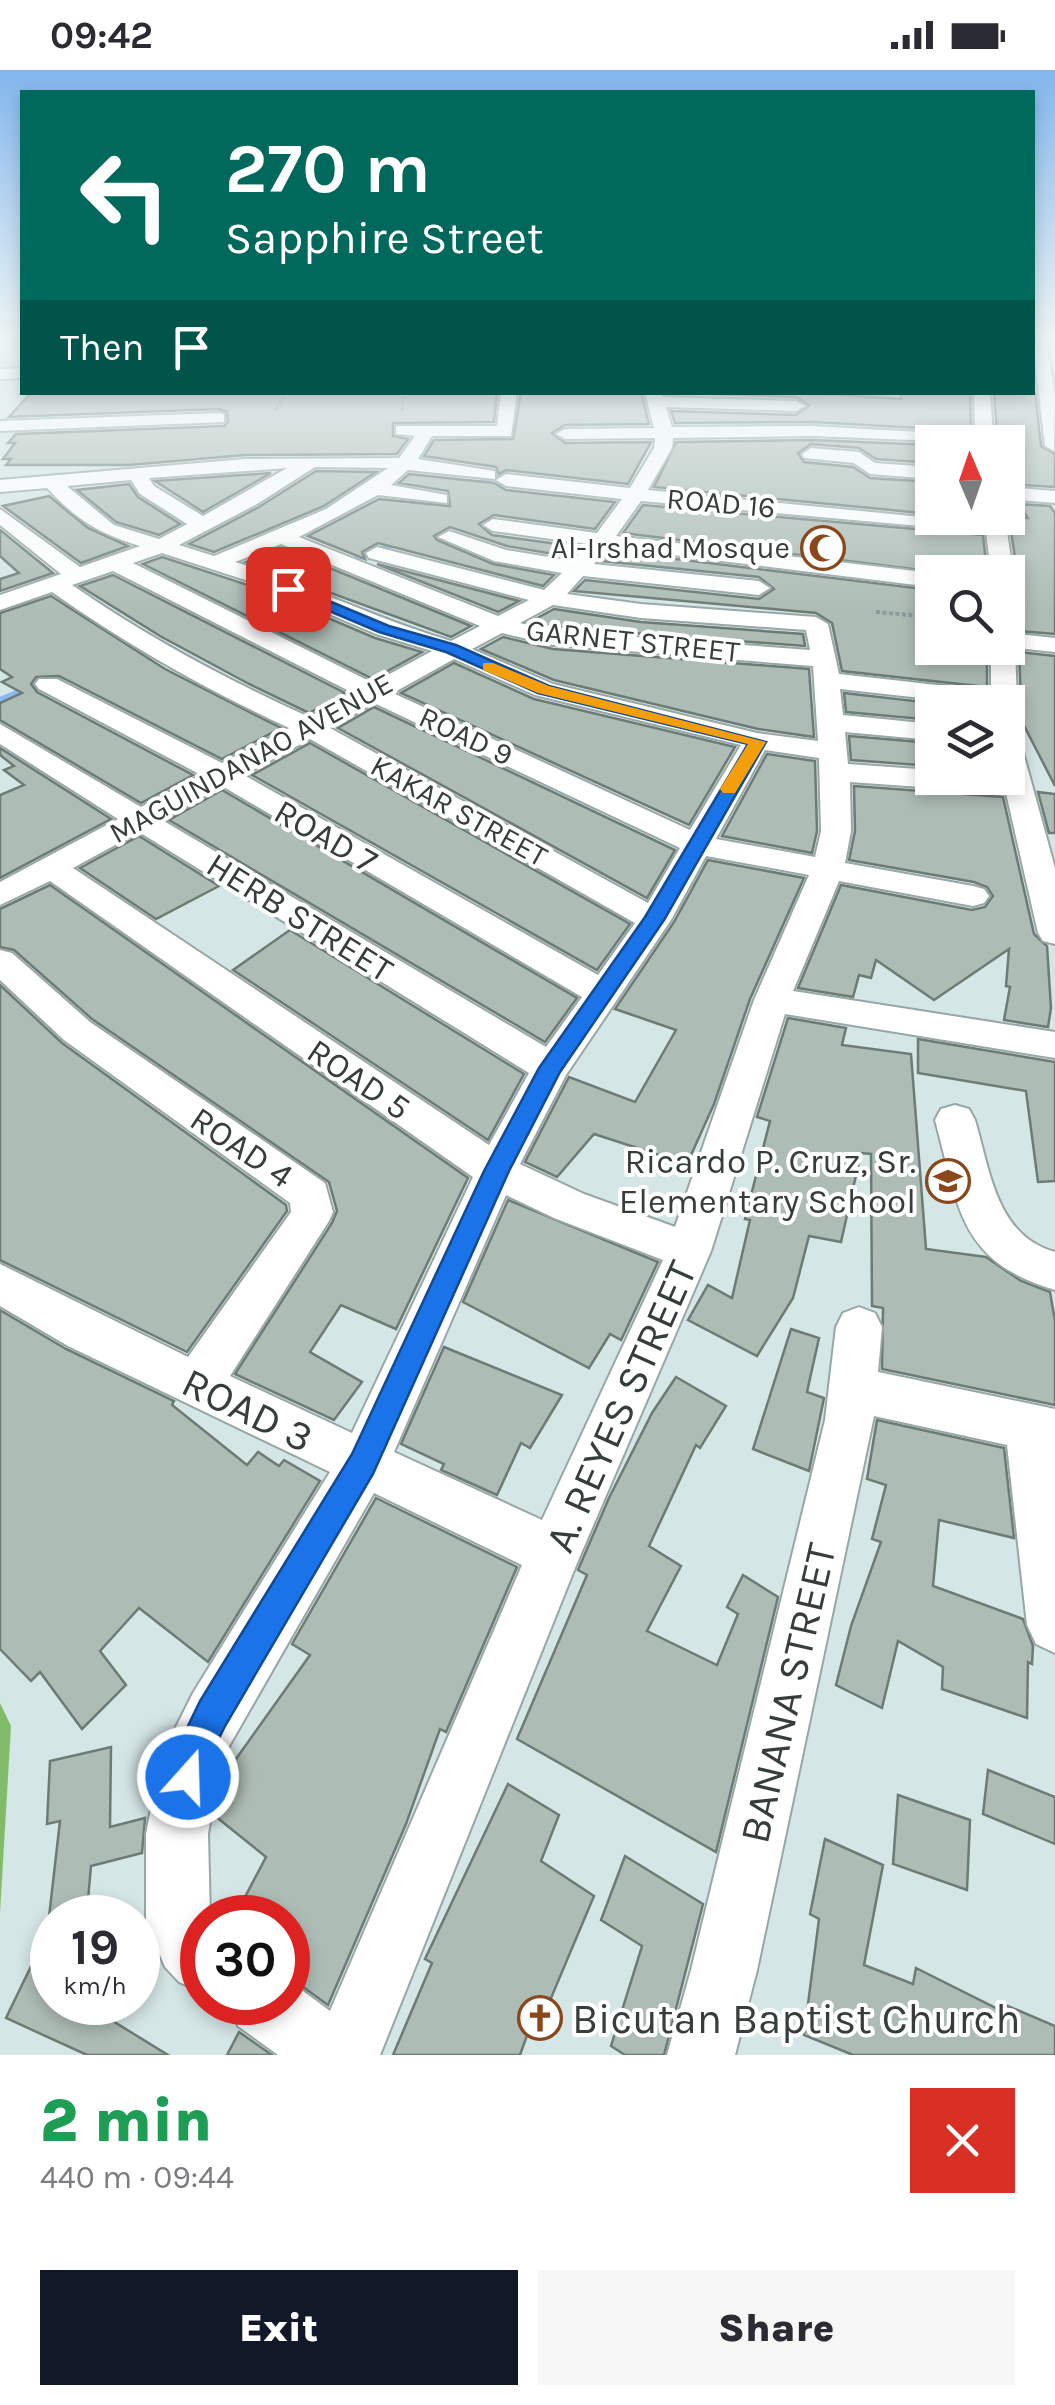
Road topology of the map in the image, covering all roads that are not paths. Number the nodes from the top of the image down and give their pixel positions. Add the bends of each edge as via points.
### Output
1 (506, 427) edge
2 (731, 427) edge
3 (400, 430) dead end
4 (427, 430) junction
5 (915, 434) edge
6 (118, 441) dead end
7 (0, 443) edge
8 (655, 445) edge
9 (366, 447) dead end
10 (748, 452) dead end
11 (784, 453) dead end
12 (610, 454) dead end
13 (308, 463) junction
14 (402, 466) junction
15 (0, 469) edge
16 (915, 472) edge
17 (136, 474) junction
18 (53, 483) junction
19 (0, 486) edge
20 (372, 488) junction
21 (1025, 494) edge
22 (1055, 497) edge
23 (440, 499) dead end
24 (915, 504) edge
25 (519, 508) dead end
26 (0, 515) edge
27 (492, 524) dead end
28 (647, 524) dead end
29 (203, 525) junction
30 (607, 530) junction
31 (279, 536) junction
32 (449, 537) dead end
33 (158, 546) junction
34 (377, 553) dead end
35 (117, 564) junction
36 (212, 564) junction
37 (579, 569) junction
38 (915, 575) edge
39 (67, 581) junction
40 (759, 588) dead end
41 (5, 595) edge
42 (549, 598) junction
43 (502, 626) junction
44 (1025, 642) edge
45 (1055, 645) edge
46 (451, 648) junction
47 (48, 684) dead end
48 (371, 692) junction
49 (827, 702) junction
50 (915, 702) edge
51 (308, 727) junction
52 (915, 727) edge
53 (0, 732) edge
54 (915, 740) edge
55 (758, 742) junction
56 (224, 776) junction
57 (1024, 795) edge
58 (144, 819) junction
59 (1043, 835) edge
60 (697, 845) junction
61 (50, 867) junction
62 (828, 869) junction
63 (0, 894) edge
64 (973, 896) dead end
65 (654, 920) junction
66 (1055, 933) edge
67 (0, 961) edge
68 (602, 992) junction
69 (772, 1000) junction
70 (1055, 1045) edge
71 (551, 1068) junction
72 (955, 1120) dead end
73 (496, 1171) junction
74 (689, 1251) junction
75 (1055, 1271) edge
76 (0, 1283) edge
77 (859, 1328) dead end
78 (198, 1383) junction
79 (852, 1389) junction
80 (1043, 1430) edge
81 (362, 1464) junction
82 (554, 1553) junction
83 (1055, 1625) edge
84 (180, 1926) edge
85 (293, 2025) edge
86 (334, 2055) edge
87 (346, 2055) edge
88 (701, 2055) edge

1 - 4 street via 505,432
2 - 8 street
3 - 4 street
4 - 14 street
5 - 8 street via 828,431
6 - 7 street
8 - 10 street
8 - 12 street via 565,443
8 - 14 street, ROAD 16 via 497,478
8 - 24 street, ROAD 16
8 - 30 street, MAGUINDANAO AVENUE
9 - 15 street via 259,446
11 - 16 street via 849,456 870,468
13 - 14 street, ROAD 16
13 - 17 street, ROAD 16
13 - 29 street
14 - 20 street
17 - 18 street, ROAD 16
17 - 29 street via 146,490
18 - 19 street, ROAD 16
18 - 33 street via 107,530
20 - 23 street
20 - 31 street
21 - 22 street
25 - 30 street
26 - 39 street, KAKAR STREET
27 - 30 street
28 - 30 street
29 - 33 street
30 - 37 street, MAGUINDANAO AVENUE
30 - 38 street via 870,563
31 - 36 street
31 - 43 street, GARNET STREET
32 - 37 street via 502,556
33 - 35 street
33 - 36 street
34 - 42 street
35 - 39 street
35 - 48 street, ROAD 9
36 - 46 street
37 - 40 street
37 - 42 street, MAGUINDANAO AVENUE
39 - 41 street
39 - 51 street, KAKAR STREET via 130,636
42 - 43 street, MAGUINDANAO AVENUE
42 - 49 street via 641,610
43 - 46 street, MAGUINDANAO AVENUE
43 - 49 street, GARNET STREET
44 - 45 street
46 - 48 street, MAGUINDANAO AVENUE
46 - 55 street via 544,690
47 - 56 street, ROAD 7
48 - 51 street, MAGUINDANAO AVENUE
48 - 60 street, ROAD 9
49 - 50 street
49 - 52 street
49 - 54 street
49 - 55 street
49 - 62 street, A. REYES STREET via 836,831
51 - 56 street, MAGUINDANAO AVENUE
51 - 65 street, KAKAR STREET
53 - 58 street, HERB STREET
55 - 60 street
56 - 58 street, MAGUINDANAO AVENUE
56 - 68 street, ROAD 7
57 - 59 street
58 - 61 street, MAGUINDANAO AVENUE
58 - 71 street, HERB STREET
59 - 66 street
60 - 62 street, ROAD 9
60 - 65 street
61 - 63 street, MAGUINDANAO AVENUE
61 - 73 street, ROAD 5
62 - 64 street, ROAD 9
62 - 69 street, A. REYES STREET
65 - 68 street
67 - 78 street, ROAD 4 via 77,1031 310,1195 308,1221
68 - 71 street
69 - 70 street
69 - 74 street, A. REYES STREET
71 - 73 street
72 - 75 street via 988,1228 1017,1258
73 - 74 street, ROAD 5
73 - 81 street
74 - 82 street, A. REYES STREET
76 - 78 street, ROAD 3
77 - 79 street, BANANA STREET
78 - 81 street, ROAD 3
79 - 80 street
79 - 88 street, BANANA STREET
80 - 83 street
81 - 82 street, ROAD 3
81 - 84 street via 191,1757 177,1834
82 - 87 street, A. REYES STREET
85 - 86 street

